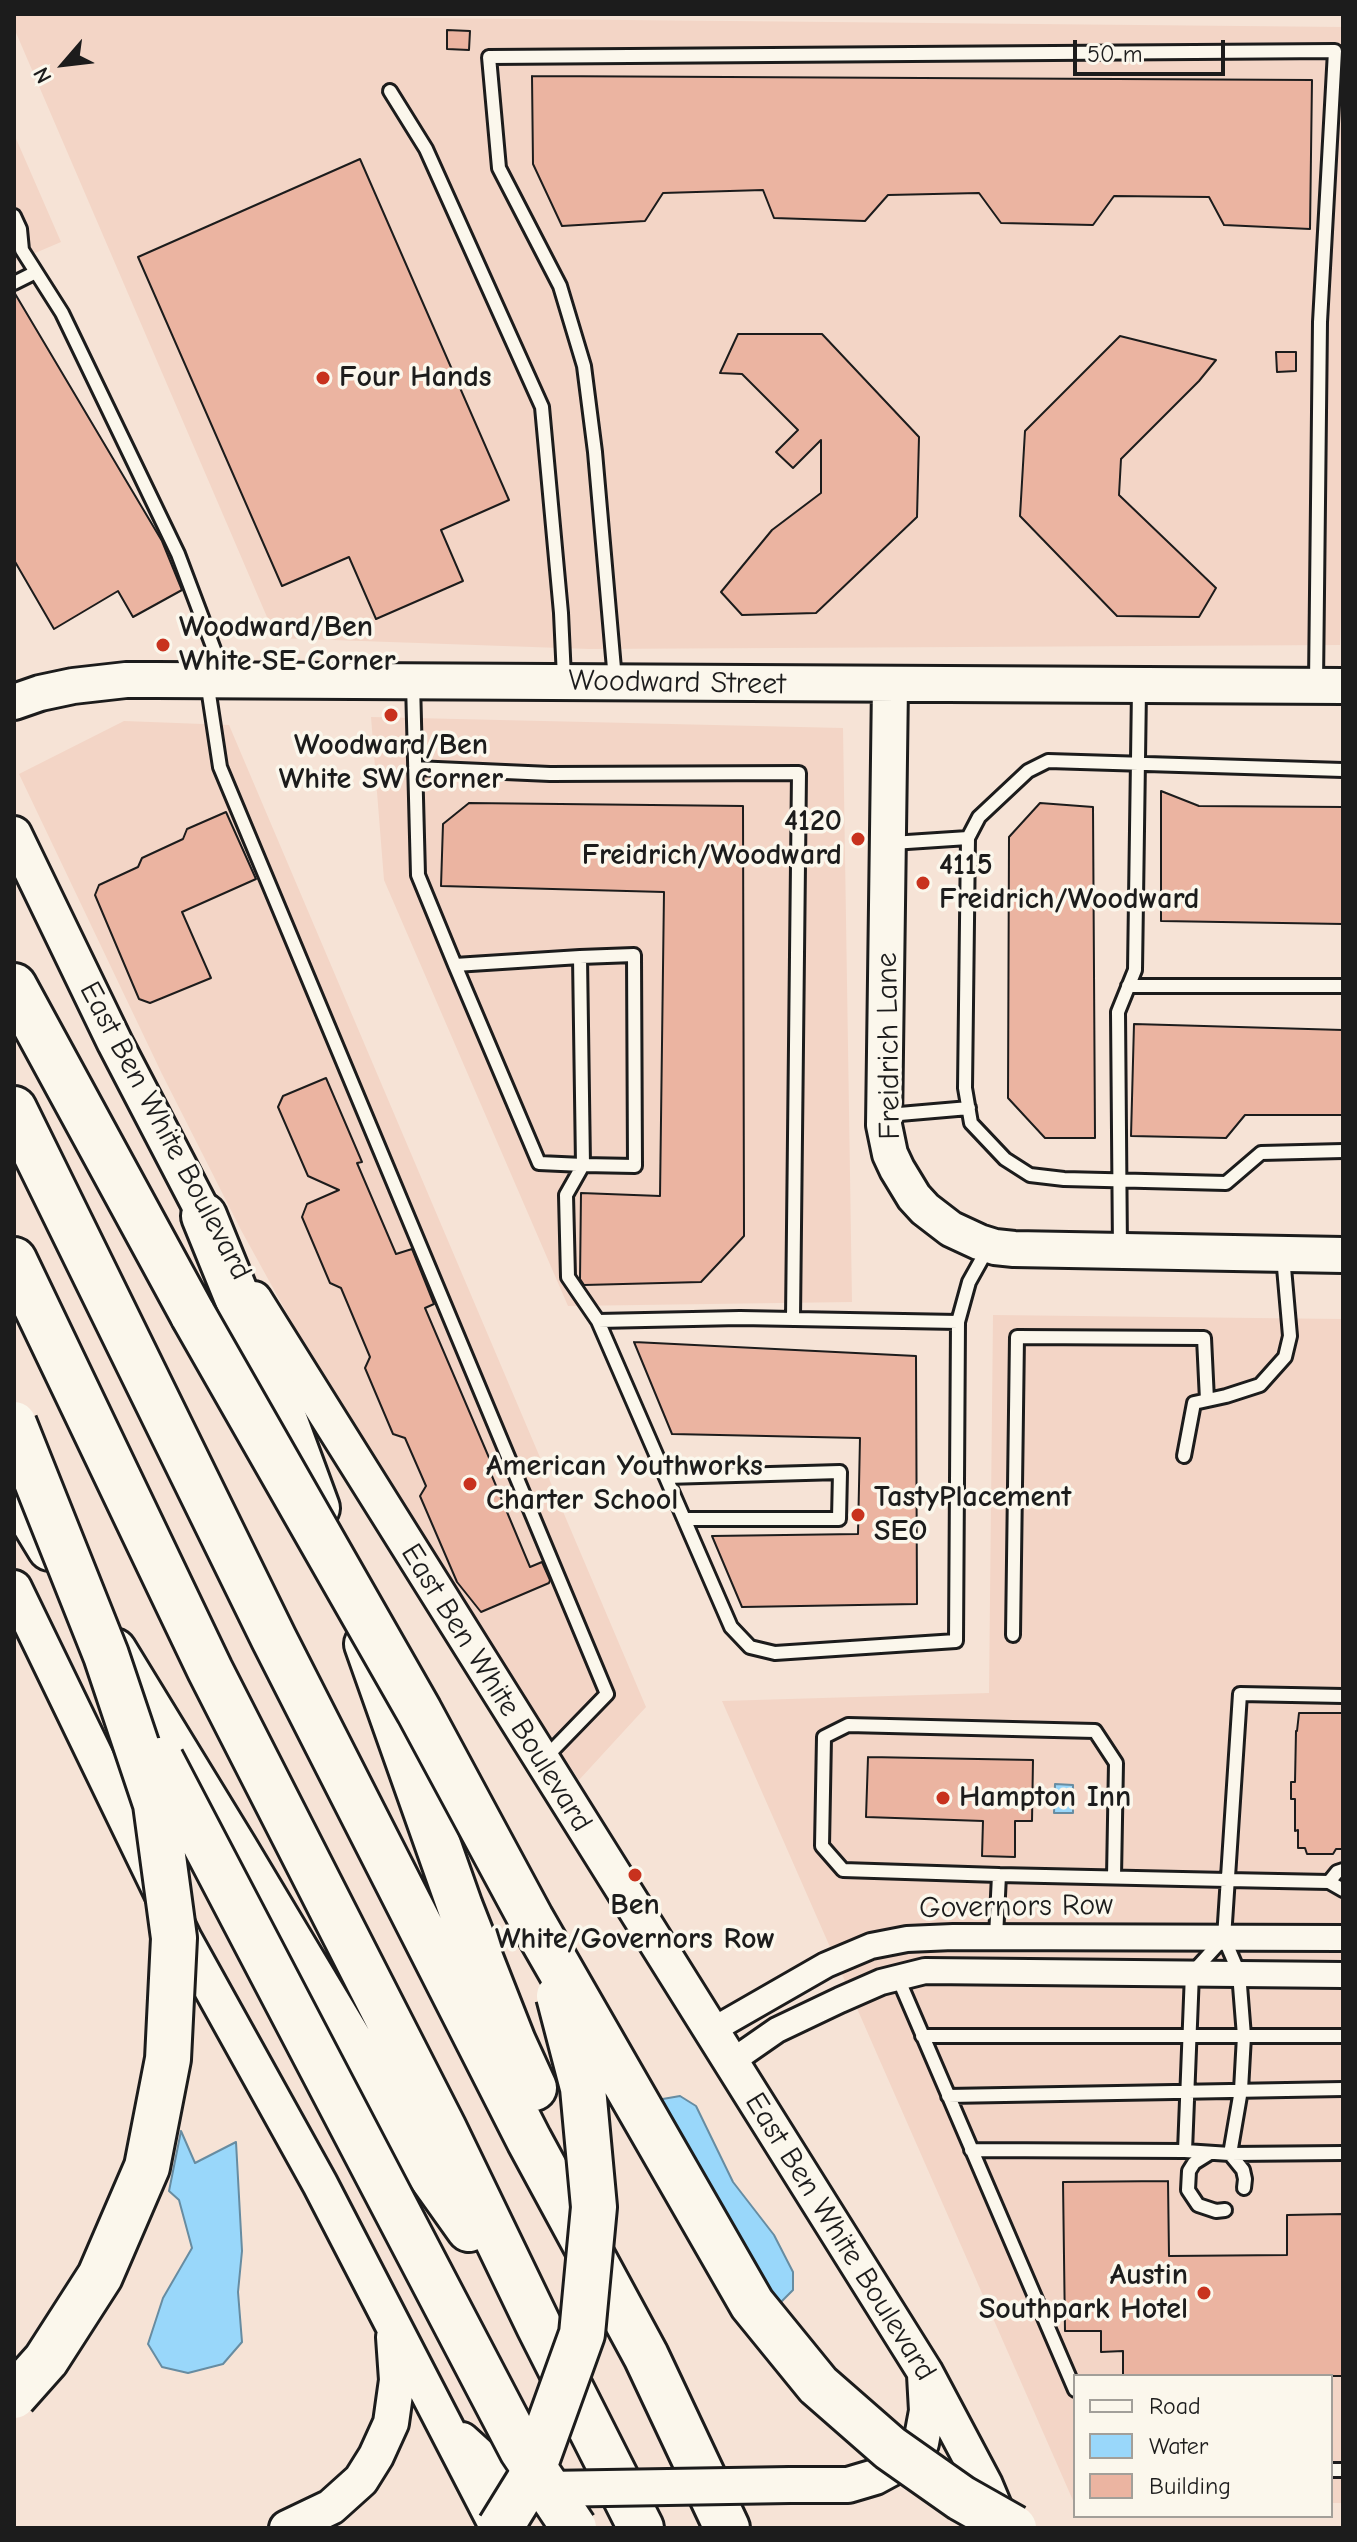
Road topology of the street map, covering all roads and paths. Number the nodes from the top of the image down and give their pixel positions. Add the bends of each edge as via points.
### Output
1 (390, 91) dead end
2 (14, 216) edge
3 (36, 272) junction
4 (14, 283) edge
5 (216, 679) junction
6 (413, 680) junction
7 (565, 681) junction
8 (615, 682) junction
9 (890, 685) junction
10 (1139, 685) junction
11 (1329, 686) edge
12 (19, 697) edge
13 (1138, 765) junction
14 (415, 768) junction
15 (1343, 770) edge
16 (14, 834) edge
17 (968, 838) junction
18 (888, 843) junction
19 (580, 957) junction
20 (455, 965) junction
21 (14, 986) edge
22 (1128, 986) junction
23 (1343, 986) edge
24 (969, 1108) junction
25 (14, 1109) edge
26 (885, 1115) junction
27 (1343, 1151) edge
28 (583, 1165) junction
29 (1119, 1179) junction
30 (204, 1216) junction
31 (990, 1245) junction
32 (1120, 1251) junction
33 (1283, 1253) junction
34 (1343, 1255) edge
35 (14, 1260) edge
36 (793, 1318) junction
37 (598, 1321) junction
38 (958, 1322) junction
39 (1207, 1400) junction
40 (14, 1424) edge
41 (1184, 1456) dead end
42 (666, 1477) junction
43 (14, 1489) edge
44 (684, 1519) junction
45 (14, 1588) edge
46 (1013, 1635) dead end
47 (106, 1655) junction
48 (1343, 1696) edge
49 (542, 1761) junction
50 (1343, 1870) edge
51 (999, 1875) junction
52 (1114, 1877) junction
53 (1228, 1880) junction
54 (1329, 1882) junction
55 (1343, 1890) edge
56 (531, 1919) junction
57 (996, 1937) junction
58 (1224, 1938) junction
59 (1343, 1938) edge
60 (1192, 1973) junction
61 (1239, 1973) junction
62 (1343, 1975) edge
63 (898, 1978) junction
64 (711, 2031) junction
65 (922, 2036) junction
66 (1189, 2036) junction
67 (1244, 2036) junction
68 (1343, 2036) edge
69 (731, 2062) junction
70 (1343, 2089) edge
71 (1241, 2090) junction
72 (1187, 2092) junction
73 (948, 2096) junction
74 (971, 2150) junction
75 (1185, 2151) junction
76 (1210, 2153) junction
77 (1343, 2153) edge
78 (1230, 2154) junction
79 (1244, 2188) dead end
80 (1225, 2210) dead end
81 (393, 2325) junction
82 (539, 2326) junction
83 (646, 2356) junction
84 (925, 2372) junction
85 (1073, 2385) edge
86 (14, 2396) edge
87 (447, 2426) junction
88 (287, 2528) edge
89 (499, 2528) edge
90 (574, 2528) edge
91 (641, 2528) edge
92 (727, 2528) edge
93 (1003, 2528) edge
94 (1014, 2528) edge

1 - 7 lane via 426,149 542,407
2 - 3 lane via 22,250
3 - 4 lane
3 - 5 lane via 62,313 178,554
5 - 6 main road, Woodward Street
5 - 12 main road, Woodward Street via 102,682
5 - 49 lane via 220,767 607,1694
6 - 7 main road, Woodward Street
6 - 14 lane
7 - 8 main road, Woodward Street
8 - 9 main road, Woodward Street
8 - 11 lane via 584,366 560,286 499,168 489,57 1335,51 1320,322
9 - 10 main road, Woodward Street
9 - 18 main road, Freidrich Lane
10 - 11 main road, Woodward Street
10 - 13 lane
13 - 15 lane
13 - 17 lane via 1048,761 1028,771 979,817
13 - 22 lane via 1135,970
14 - 20 lane via 418,875
14 - 36 lane via 550,774 799,773
16 - 30 main road, East Ben White Boulevard
17 - 18 lane
17 - 24 lane
18 - 26 main road, Freidrich Lane
19 - 20 lane
19 - 28 lane
19 - 28 lane via 634,955 635,1166
20 - 28 lane via 539,1163
21 - 56 highway, bridge
22 - 23 lane
22 - 29 lane via 1118,1012
24 - 26 lane
24 - 29 lane via 971,1123 1005,1159 1030,1175
25 - 83 highway via 274,1639 529,2140
26 - 31 main road, Freidrich Lane via 890,1154 914,1197 951,1229
27 - 29 lane via 1261,1153 1226,1183
28 - 37 lane via 566,1195 568,1277
29 - 32 lane
30 - 49 main road, East Ben White Boulevard
30 - 83 highway via 271,1382 465,1920
31 - 32 main road, Freidrich Lane
31 - 38 lane via 969,1282
32 - 33 main road, Freidrich Lane
33 - 34 main road, Freidrich Lane
33 - 39 lane via 1290,1336 1285,1357 1260,1385
35 - 82 highway via 203,1656
36 - 37 lane
36 - 38 lane
37 - 42 lane
38 - 44 lane via 956,1641 775,1653 750,1647 731,1627
39 - 41 lane via 1194,1403
39 - 46 lane via 1204,1338 1017,1337
40 - 47 highway, bridge
42 - 44 lane
42 - 44 lane via 840,1472 839,1519
43 - 82 highway via 427,2170
45 - 81 main road via 184,1939
47 - 86 highway, bridge via 156,1804 174,1938 168,2059 147,2167 100,2276 46,2360
47 - 90 highway, bridge via 522,2450
48 - 53 lane via 1240,1694
49 - 64 main road, East Ben White Boulevard
50 - 54 lane
51 - 52 lane
51 - 52 lane via 843,1870 822,1846 824,1737 848,1725 1095,1731 1116,1763
51 - 57 lane
52 - 53 lane
53 - 54 lane
53 - 58 lane
54 - 55 lane
56 - 89 highway, bridge via 565,2012 583,2088 594,2207 582,2334 529,2481
56 - 94 highway, bridge via 752,2304 818,2385 890,2448
57 - 58 street, Governors Row
57 - 64 street, Governors Row via 907,1939 871,1946
58 - 59 street, Governors Row
58 - 60 lane
58 - 61 lane
60 - 61 street, Governors Row
60 - 63 street, Governors Row via 925,1971
60 - 66 lane
61 - 62 street, Governors Row
61 - 67 lane
63 - 65 lane
63 - 69 street, Governors Row via 777,2030
64 - 69 main road, East Ben White Boulevard
65 - 66 lane
65 - 73 lane
66 - 67 lane
66 - 72 lane
67 - 68 lane
67 - 71 lane
69 - 84 main road, East Ben White Boulevard
70 - 71 lane
71 - 72 lane
71 - 78 lane
72 - 73 lane
72 - 75 lane
73 - 74 lane
74 - 75 lane
74 - 85 lane
75 - 76 lane
76 - 78 lane
76 - 80 lane via 1189,2171 1188,2190 1198,2205
77 - 78 lane
78 - 79 lane via 1243,2170
81 - 87 main road
81 - 88 main road via 397,2380 391,2423 376,2456 361,2480 331,2507
82 - 91 highway
83 - 92 highway
84 - 87 main road, bridge via 927,2411 921,2443 899,2464 848,2485 546,2489 494,2469
84 - 93 main road, East Ben White Boulevard
87 - 89 main road

